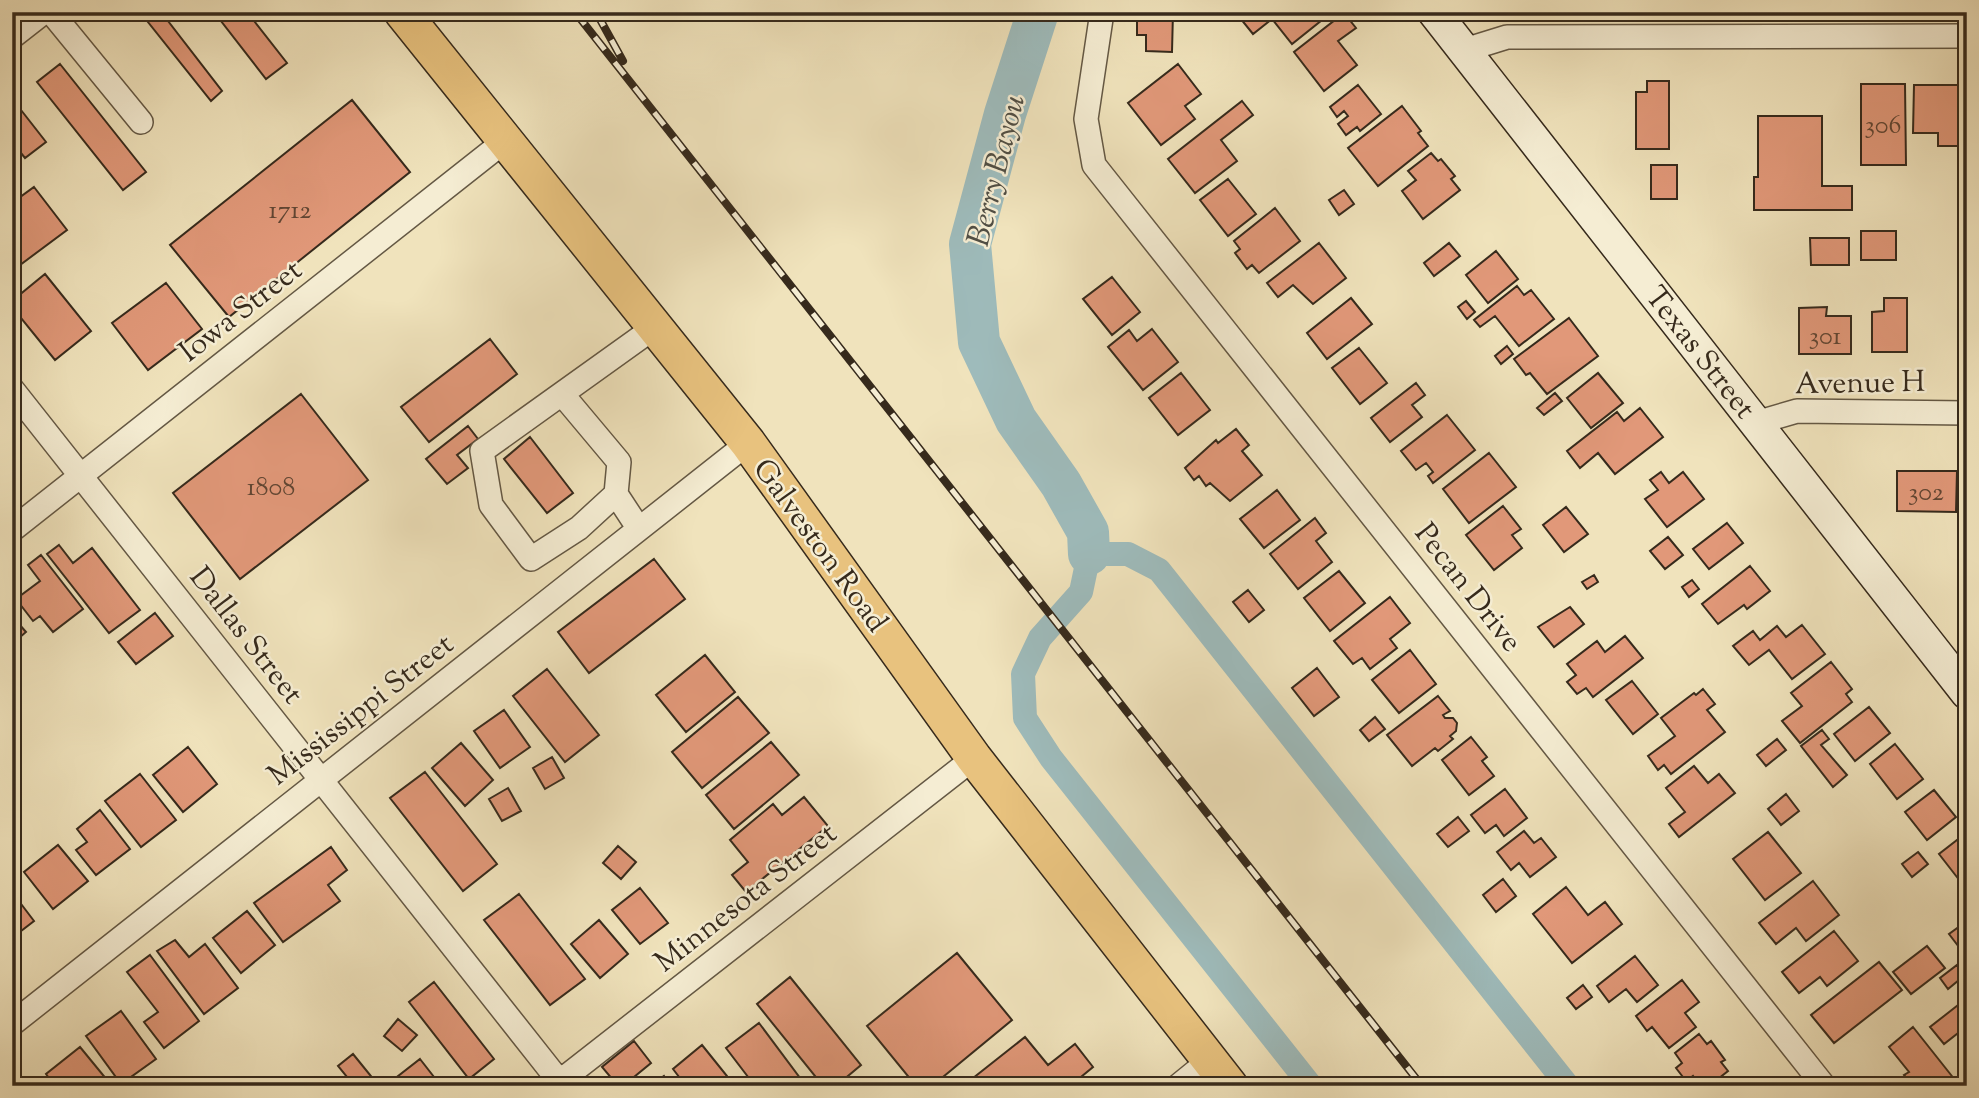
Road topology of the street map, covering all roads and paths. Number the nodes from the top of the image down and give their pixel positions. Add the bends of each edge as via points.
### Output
1 (44, 12) edge
2 (51, 12) edge
3 (402, 12) edge
4 (1102, 12) edge
5 (1434, 12) edge
6 (1967, 36) edge
7 (12, 37) edge
8 (1465, 50) junction
9 (141, 122) dead end
10 (506, 140) junction
11 (655, 327) junction
12 (12, 389) edge
13 (562, 394) junction
14 (1967, 413) edge
15 (1756, 423) junction
16 (748, 443) junction
17 (81, 476) junction
18 (616, 494) junction
19 (12, 530) edge
20 (639, 530) junction
21 (1967, 692) edge
22 (974, 758) junction
23 (321, 780) junction
24 (12, 1024) edge
25 (1220, 1073) edge
26 (559, 1084) edge
27 (1178, 1086) edge
28 (1824, 1086) edge

1 - 7 street
2 - 9 street
3 - 10 main road, Galveston Road
4 - 28 street, Pecan Drive via 1086,118 1094,166
5 - 8 street, Texas Street
6 - 8 street via 1507,37
8 - 15 street, Texas Street
10 - 11 main road, Galveston Road
10 - 17 street, Iowa Street
11 - 13 street
11 - 16 main road, Galveston Road
12 - 17 street, Dallas Street
13 - 18 street via 619,462
13 - 18 street via 482,451 491,505 531,559 579,528
14 - 15 street, Avenue H via 1797,411
15 - 21 street, Texas Street
16 - 20 street, Mississippi Street
16 - 22 main road, Galveston Road
17 - 19 street, Iowa Street
17 - 23 street, Dallas Street
18 - 20 street
20 - 23 street, Mississippi Street
22 - 25 main road, Galveston Road
22 - 26 street, Minnesota Street
23 - 24 street, Mississippi Street
23 - 26 street, Dallas Street
25 - 27 street

